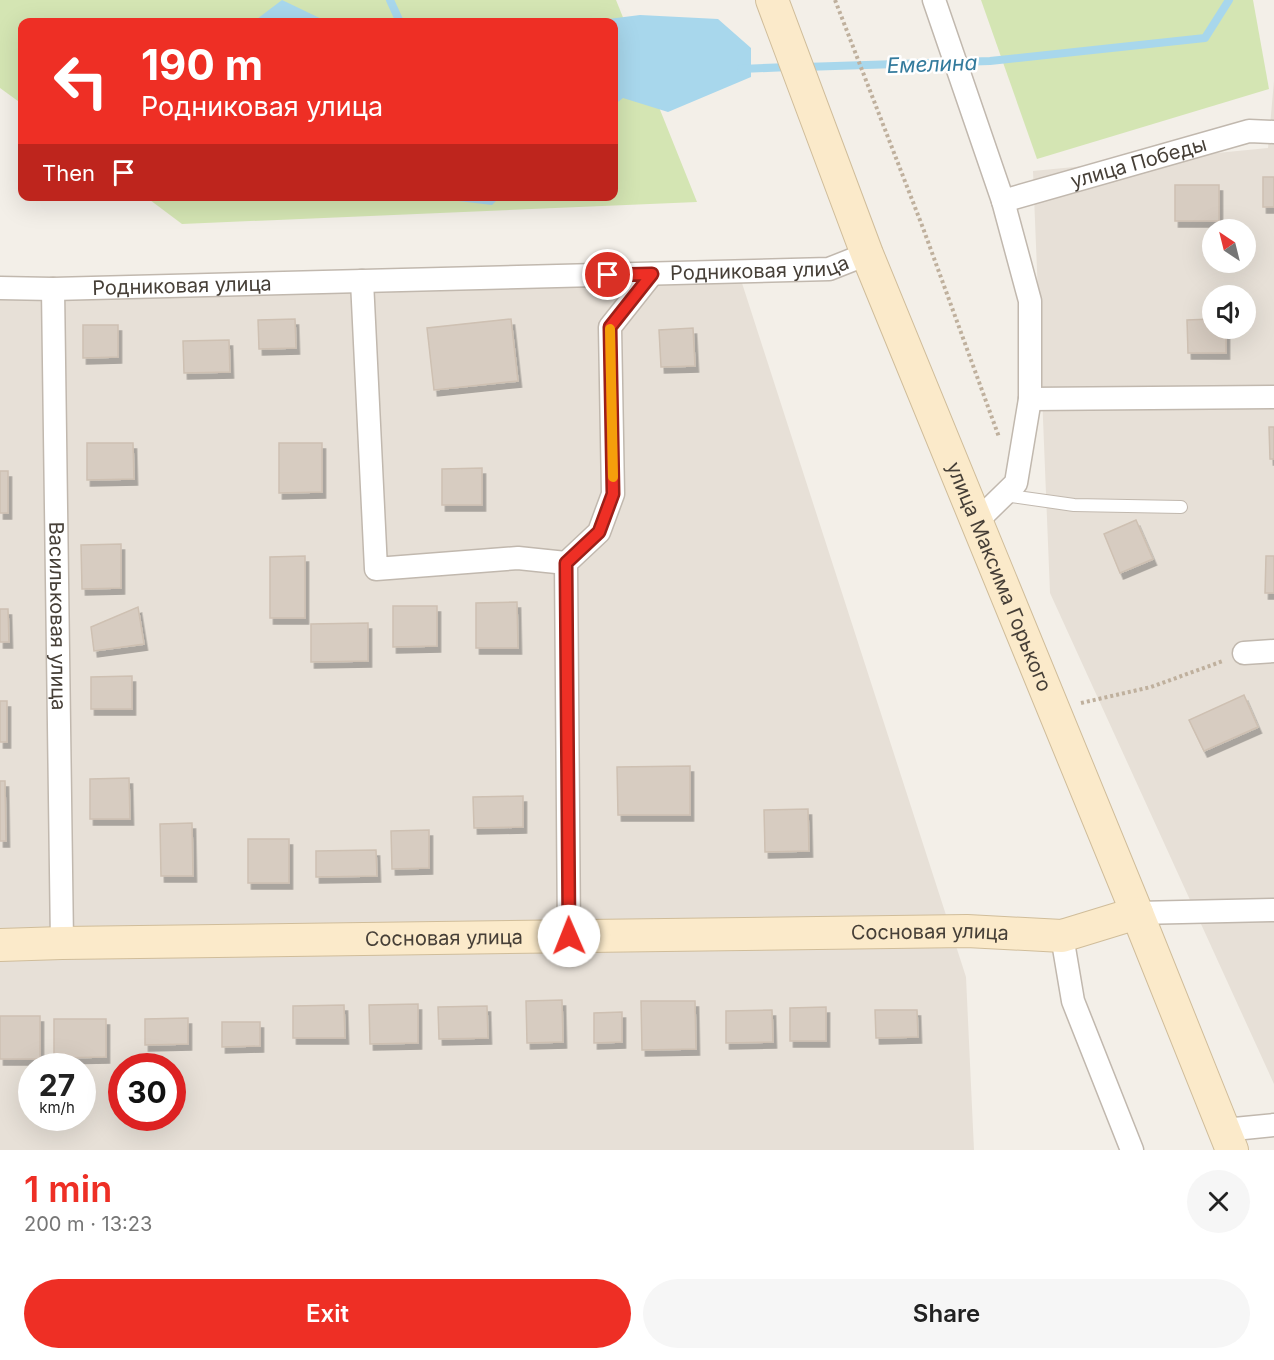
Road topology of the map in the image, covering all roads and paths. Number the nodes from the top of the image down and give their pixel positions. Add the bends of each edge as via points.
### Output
1 (772, 0) edge
2 (835, 0) edge
3 (934, 0) edge
4 (1274, 132) edge
5 (1003, 201) junction
6 (867, 254) junction
7 (652, 274) junction
8 (362, 281) junction
9 (0, 288) edge
10 (53, 289) junction
11 (1274, 397) edge
12 (1030, 399) junction
13 (1000, 439) dead end
14 (1004, 495) junction
15 (1181, 507) dead end
16 (976, 522) junction
17 (566, 563) junction
18 (1274, 651) edge
19 (1244, 653) joint
20 (1053, 709) junction
21 (1274, 909) edge
22 (1137, 913) junction
23 (569, 936) junction
24 (1062, 936) junction
25 (62, 943) junction
26 (0, 945) edge
27 (1274, 1125) edge
28 (1228, 1140) edge
29 (1132, 1150) edge

1 - 6 main road, улица Максима Горького
2 - 13 path
3 - 5 street
4 - 5 street, улица Победы via 1249,131
5 - 12 street via 1030,301
6 - 7 street, Родниковая улица via 829,269
6 - 16 main road, улица Максима Горького
7 - 8 street, Родниковая улица
7 - 17 street via 610,327 613,494 599,532
8 - 10 street, Родниковая улица
8 - 17 street via 376,569 518,558
9 - 10 street, Родниковая улица
10 - 25 street, Васильковая улица
11 - 12 street
12 - 14 street via 1016,483
14 - 15 lane via 1074,505
14 - 16 street
16 - 20 main road, улица Максима Горького
17 - 23 street
18 - 19 street
19 - 20 path via 1151,687
20 - 22 main road, улица Максима Горького
21 - 22 street
22 - 24 main road, Сосновая улица
22 - 28 main road, улица Максима Горького
23 - 24 main road, Сосновая улица via 968,931
23 - 25 main road, Сосновая улица
24 - 29 street via 1073,1001
25 - 26 main road, Сосновая улица
27 - 28 street

